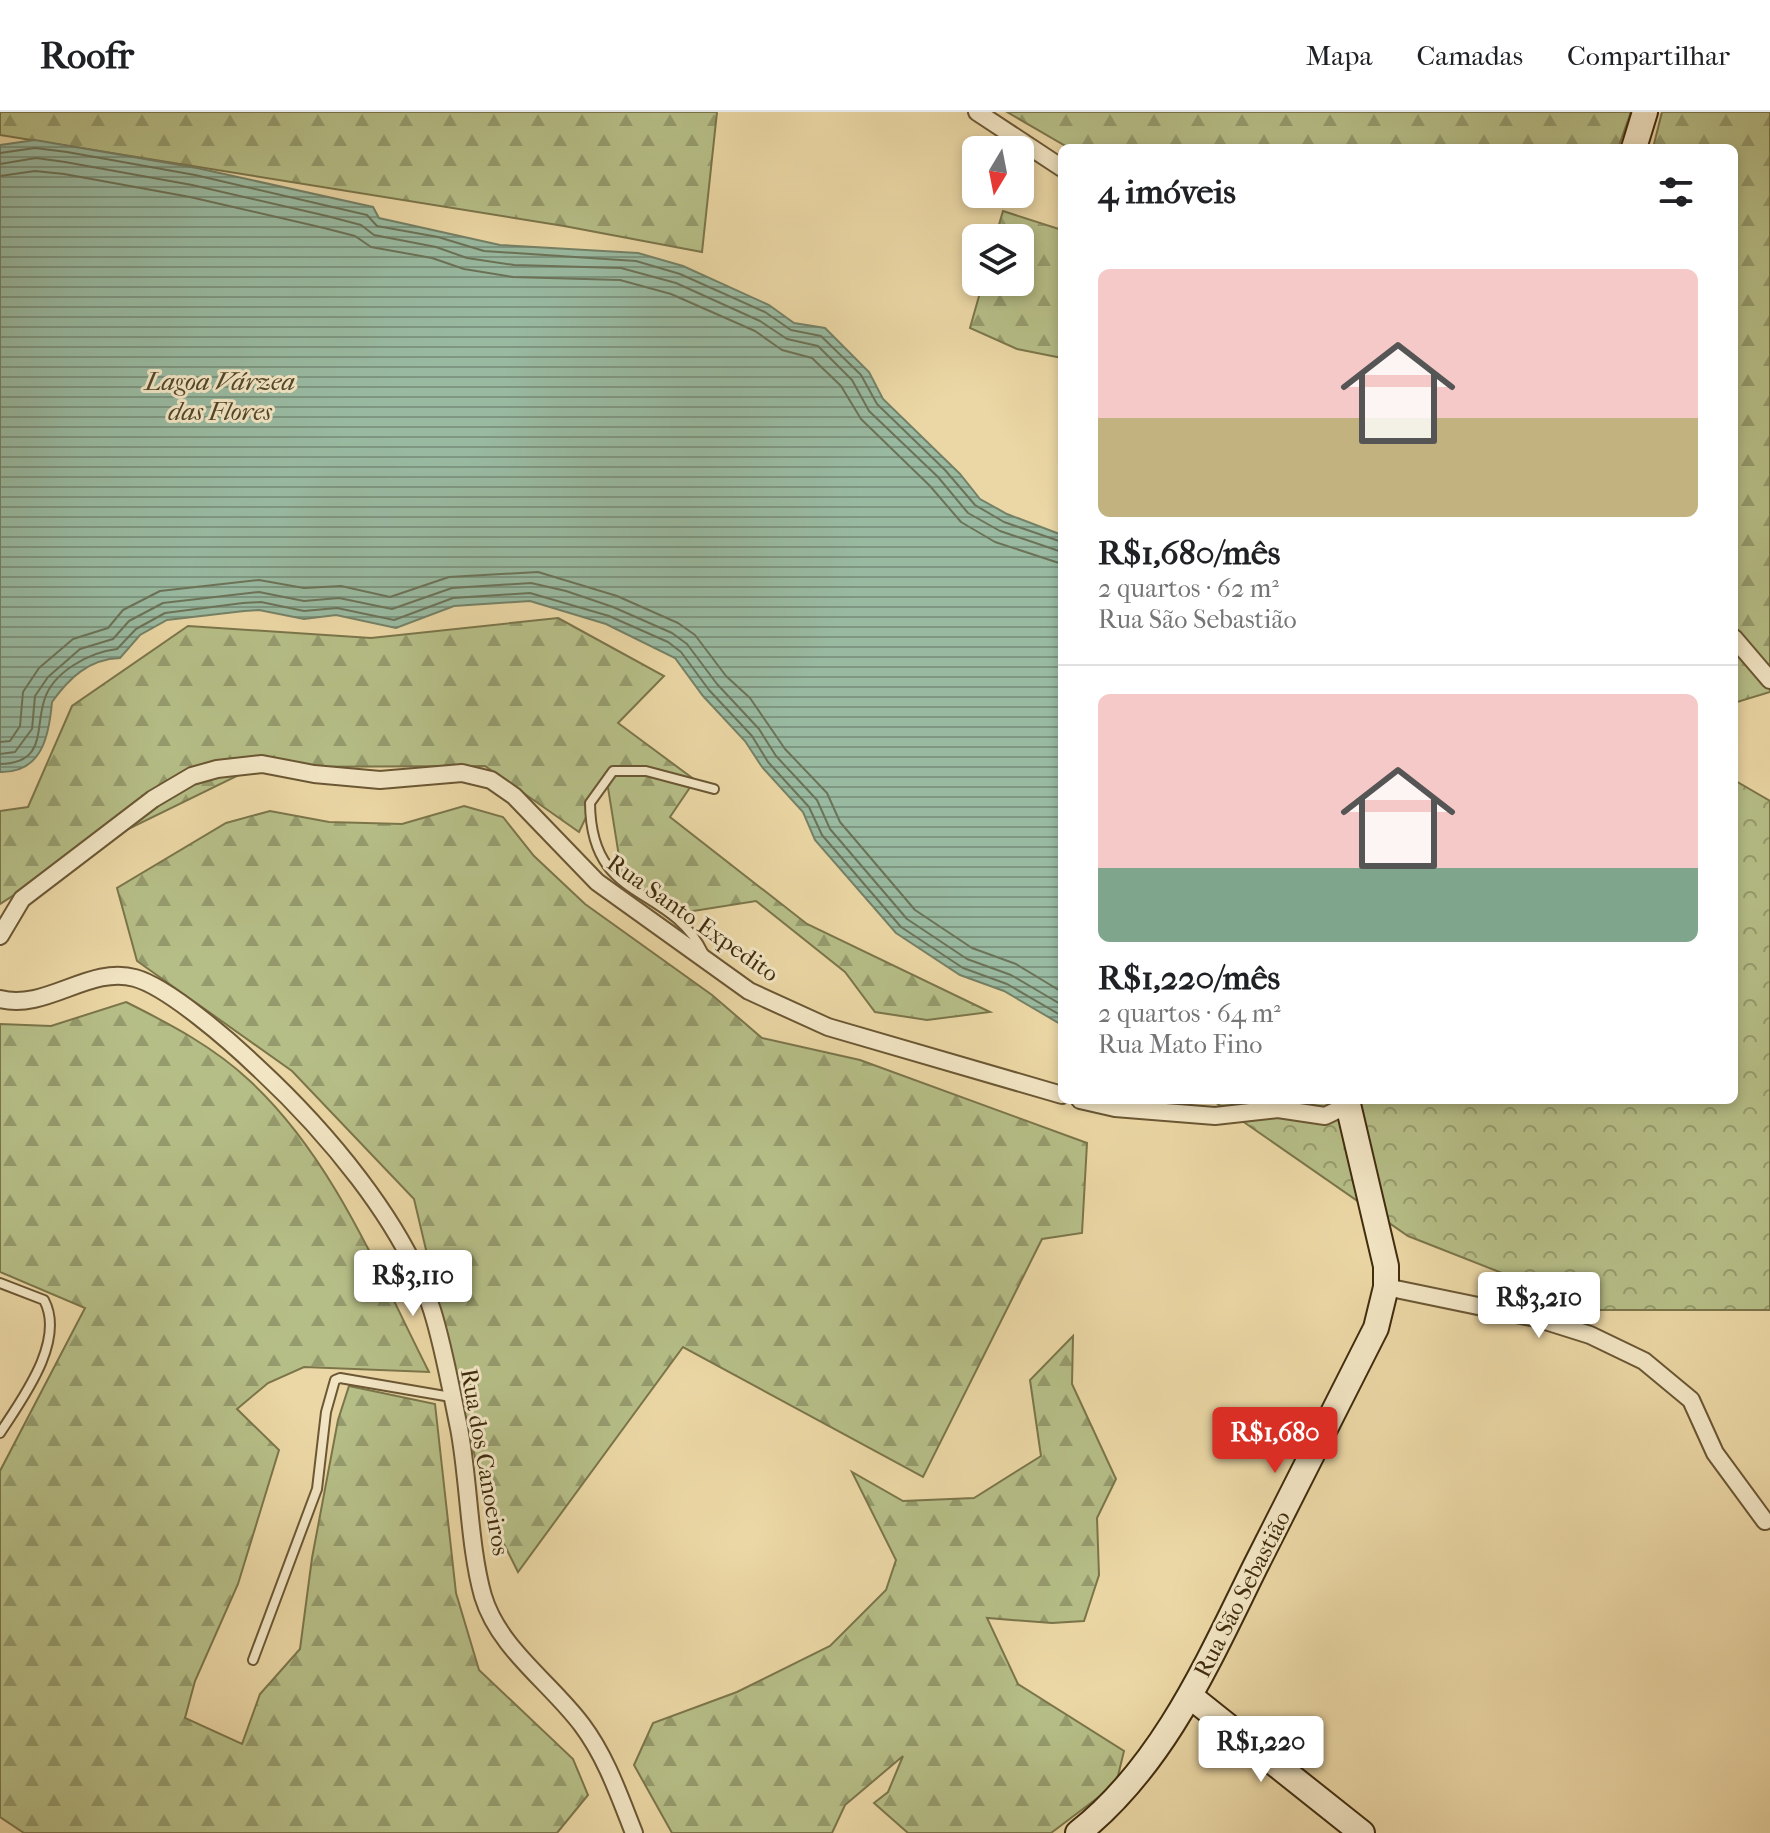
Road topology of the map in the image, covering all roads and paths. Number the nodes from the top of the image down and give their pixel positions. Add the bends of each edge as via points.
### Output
1 (977, 112) edge
2 (1645, 112) edge
3 (1635, 144) edge
4 (1058, 165) edge
5 (1738, 643) edge
6 (1770, 680) edge
7 (714, 789) dead end
8 (0, 936) edge
9 (708, 963) junction
10 (0, 999) edge
11 (1058, 1094) edge
12 (1098, 1104) edge
13 (1344, 1104) edge
14 (1346, 1104) edge
15 (0, 1283) edge
16 (1386, 1287) junction
17 (451, 1397) junction
18 (0, 1433) edge
19 (1765, 1521) dead end
20 (253, 1660) dead end
21 (1190, 1696) junction
22 (634, 1833) edge
23 (1078, 1833) edge
24 (1362, 1833) edge

1 - 4 street
2 - 3 street
5 - 6 street
7 - 9 lane via 646,771 613,771 590,803 596,847 606,867 692,932
8 - 9 street, Rua Santo Expedito via 22,899 153,799 192,776 262,764 380,780 462,773 491,780 537,816 597,882
9 - 11 street, Rua Santo Expedito via 749,991 828,1027
10 - 17 street, Rua dos Canoeiros via 21,1001 98,980 136,978 162,991 241,1052 335,1149 373,1197 432,1310
12 - 13 street via 1215,1116 1278,1109 1325,1116
14 - 16 street, Rua São Sebastião via 1373,1202
15 - 18 lane via 44,1300 50,1321 43,1355
16 - 19 street via 1536,1318 1590,1335 1644,1361 1691,1400 1715,1453
16 - 21 street, Rua São Sebastião via 1376,1328
17 - 20 lane via 335,1380 317,1489
17 - 22 street, Rua dos Canoeiros via 483,1597 520,1657 600,1751
21 - 23 street, Rua São Sebastião via 1152,1754 1102,1814
21 - 24 street

